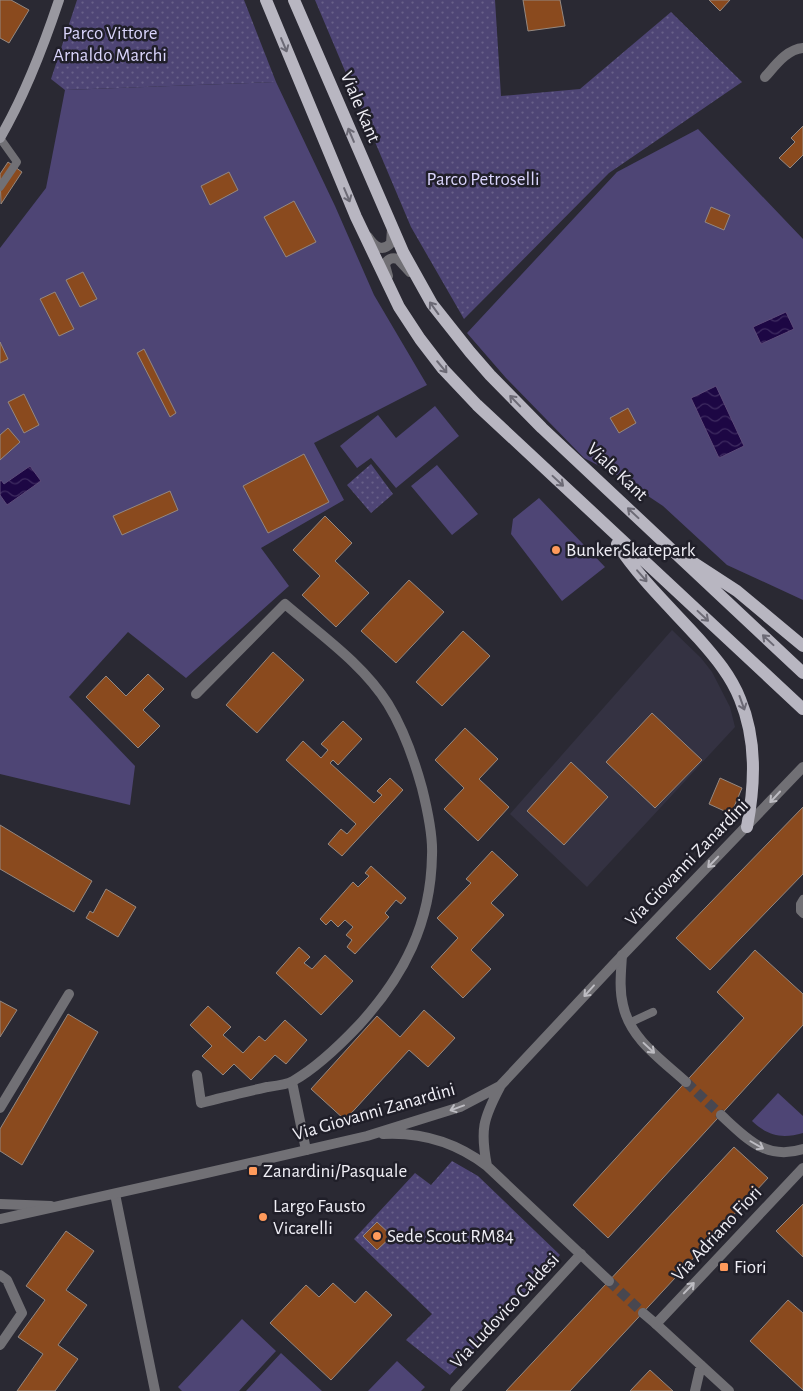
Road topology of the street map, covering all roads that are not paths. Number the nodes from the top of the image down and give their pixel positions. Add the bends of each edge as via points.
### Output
1 (59, 0) edge
2 (266, 0) edge
3 (294, 0) edge
4 (803, 48) edge
5 (765, 77) dead end
6 (0, 138) edge
7 (0, 187) edge
8 (356, 217) junction
9 (392, 228) junction
10 (420, 285) junction
11 (420, 339) junction
12 (603, 523) junction
13 (668, 547) junction
14 (803, 646) edge
15 (803, 674) edge
16 (196, 694) dead end
17 (803, 709) edge
18 (803, 767) edge
19 (747, 827) junction
20 (803, 899) edge
21 (803, 914) edge
22 (622, 955) junction
23 (70, 994) dead end
24 (654, 1012) dead end
25 (629, 1023) junction
26 (197, 1075) dead end
27 (292, 1082) junction
28 (686, 1082) tunnel mouth
29 (500, 1086) junction
30 (0, 1108) edge
31 (721, 1114) tunnel mouth
32 (367, 1136) junction
33 (803, 1149) edge
34 (306, 1150) junction
35 (487, 1166) junction
36 (803, 1168) edge
37 (115, 1194) junction
38 (0, 1204) edge
39 (62, 1206) junction
40 (0, 1219) edge
41 (581, 1254) junction
42 (0, 1275) edge
43 (609, 1281) tunnel mouth
44 (643, 1313) tunnel mouth
45 (656, 1324) junction
46 (0, 1345) edge
47 (701, 1365) junction
48 (155, 1391) edge
49 (455, 1391) edge
50 (695, 1391) edge
51 (729, 1391) edge

1 - 6 main road via 19,104
2 -> 8 main road, Viale Kant
9 -> 3 main road, Viale Kant
4 - 5 street via 789,53
6 - 7 lane via 17,162
8 - 9 street, Viale Kant via 379,248 390,243
8 - 11 main road, Viale Kant via 399,307
9 - 10 main road, Viale Kant
10 - 11 street, Viale Kant via 398,259 386,262 389,278
13 -> 10 main road, Viale Kant via 490,375 440,315
11 -> 12 main road, Viale Kant via 477,405
12 -> 17 main road, Viale Kant
12 -> 19 main road via 631,564 715,658 740,698 749,727 753,760 754,783
13 - 14 main road via 737,590
15 -> 13 main road, Viale Kant
16 - 27 street via 286,604 356,665 387,703 415,761 432,854 430,884 416,939 396,979 369,1014 336,1048
18 -> 19 street, Via Giovanni Zanardini
19 -> 22 street, Via Giovanni Zanardini
20 - 21 lane via 800,904
22 - 25 street via 621,994
22 -> 29 street, Via Giovanni Zanardini
23 - 30 street
24 - 25 lane
25 -> 28 street via 640,1039
26 - 27 street via 201,1102
27 - 34 street
29 -> 32 street, Via Giovanni Zanardini via 460,1107
29 - 35 street via 483,1130
31 -> 33 street via 744,1136 766,1150 785,1153
32 - 34 street, Via Giovanni Zanardini
32 - 35 street via 397,1134 427,1138 460,1148
34 - 37 street, Via Giovanni Zanardini
35 - 41 street
45 -> 36 street, Via Adriano Fiori
37 - 39 street, Via Giovanni Zanardini
37 - 48 street
38 - 39 street
39 - 40 street, Via Giovanni Zanardini
41 - 43 street
41 - 49 street, Via Ludovico Caldesi
42 - 46 street via 7,1280 22,1313
44 - 45 street
45 - 47 street
47 - 50 street
47 - 51 street

